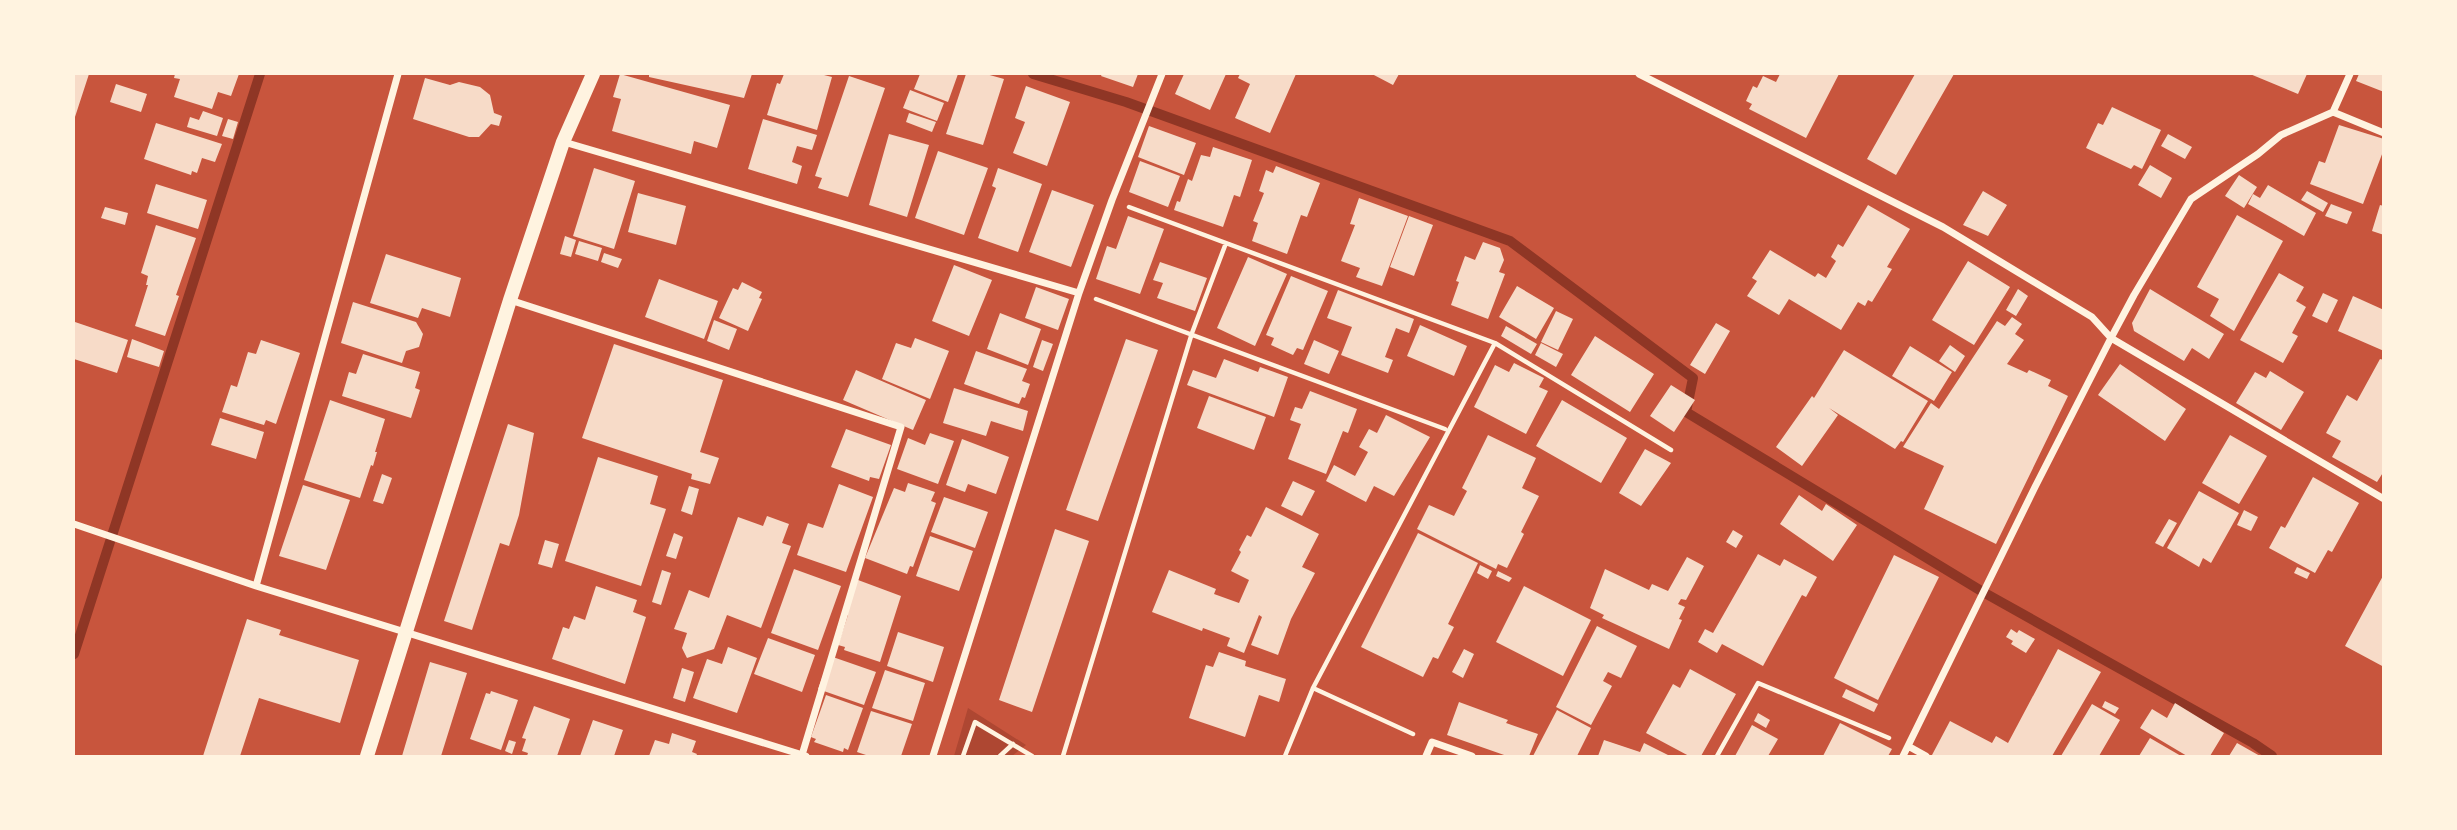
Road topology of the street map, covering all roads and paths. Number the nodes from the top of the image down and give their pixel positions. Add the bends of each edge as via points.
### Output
1 (398, 74) edge
2 (593, 74) edge
3 (1163, 74) edge
4 (1639, 74) edge
5 (2350, 74) edge
6 (2333, 112) junction
7 (2384, 133) edge
8 (563, 142) junction
9 (1112, 200) junction
10 (1226, 243) junction
11 (1079, 293) junction
12 (510, 300) junction
13 (1192, 333) junction
14 (2111, 338) junction
15 (1494, 342) junction
16 (1445, 429) dead end
17 (1671, 450) dead end
18 (2384, 499) edge
19 (74, 524) edge
20 (256, 586) junction
21 (405, 632) junction
22 (1313, 688) junction
23 (1432, 743) junction
24 (1013, 744) junction
25 (1908, 746) junction
26 (804, 756) edge
27 (367, 757) edge
28 (933, 757) edge
29 (963, 757) edge
30 (1000, 757) edge
31 (1032, 757) edge
32 (1063, 757) edge
33 (1285, 757) edge
34 (1426, 757) edge
35 (1472, 757) edge
36 (1717, 757) edge
37 (1903, 757) edge
38 (1926, 757) edge

1 - 20 street
2 - 8 main road
3 - 9 street
4 - 14 street via 1943,227 2092,317
5 - 6 street
6 - 7 street
6 - 14 street via 2281,135 2191,200
8 - 11 street
8 - 12 main road
9 - 10 path
9 - 11 street
10 - 13 path
10 - 15 path
11 - 13 path
11 - 28 street
12 - 21 main road
12 - 26 street via 901,427
13 - 16 path
13 - 32 path
14 - 18 street
14 - 25 street
15 - 17 path
15 - 22 path
19 - 20 street
20 - 21 street
21 - 26 street
21 - 27 main road
22 - 23 path
22 - 33 path
23 - 34 street
23 - 35 street
24 - 29 path via 975,722
24 - 30 path
24 - 31 path
25 - 36 path via 1758,683
25 - 37 street
25 - 38 street

